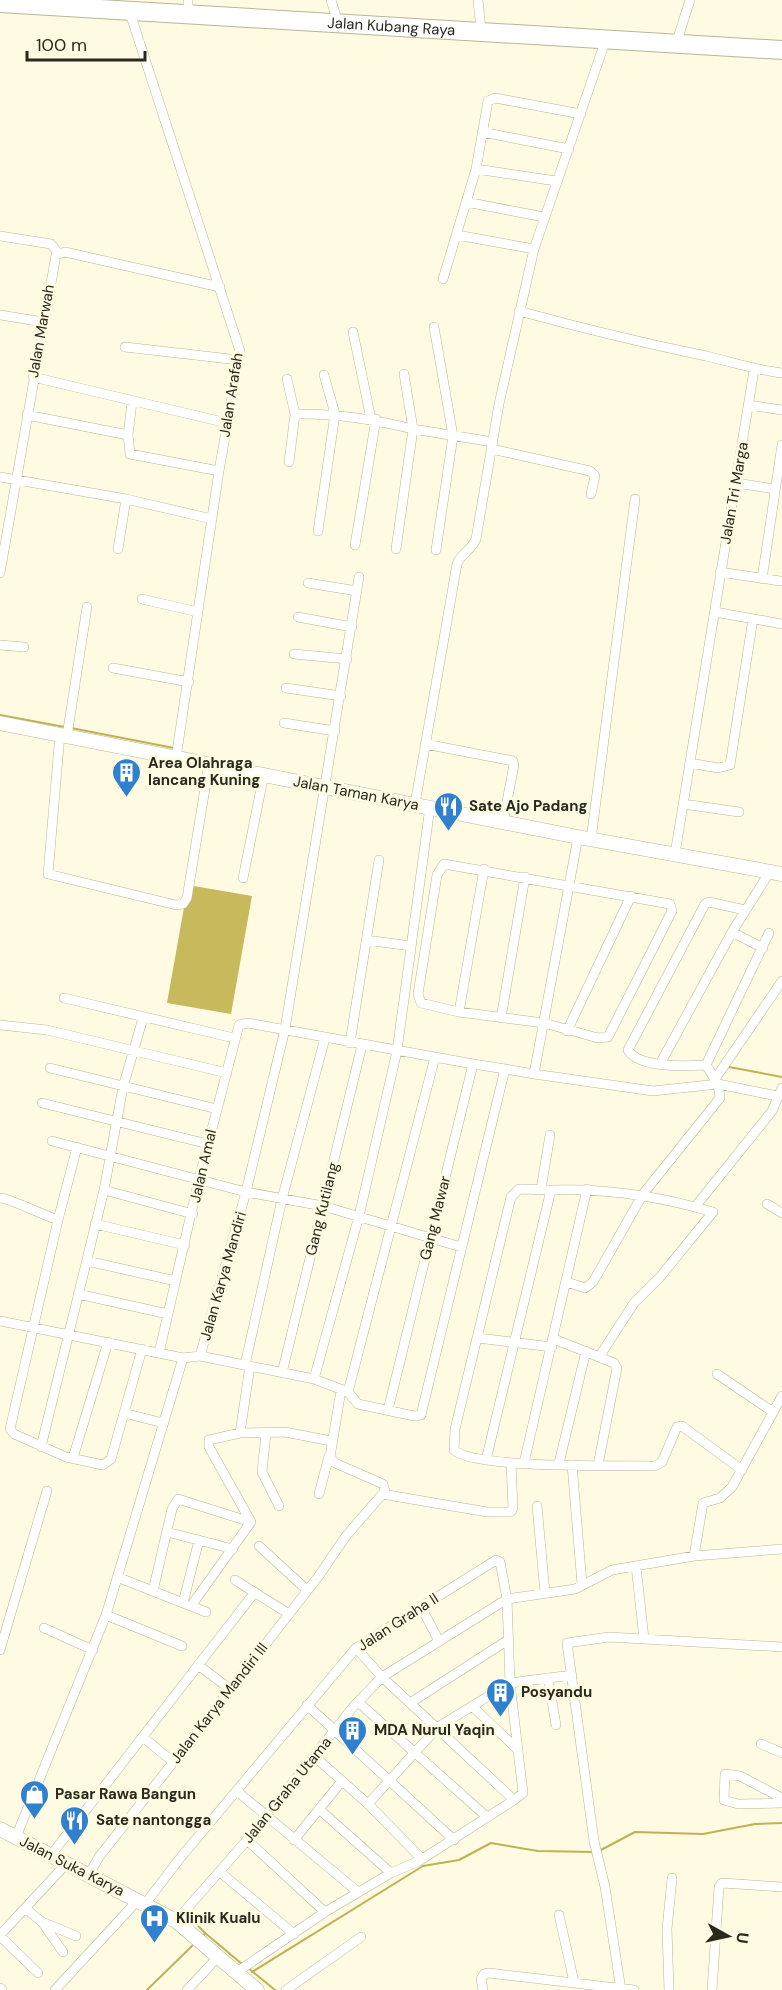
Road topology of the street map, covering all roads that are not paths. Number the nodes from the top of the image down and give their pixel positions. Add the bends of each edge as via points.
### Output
1 (331, 0) edge
2 (690, 0) edge
3 (479, 2) edge
4 (0, 3) edge
5 (188, 7) edge
6 (129, 10) junction
7 (338, 23) junction
8 (481, 30) junction
9 (606, 39) junction
10 (676, 44) junction
11 (782, 50) edge
12 (581, 114) junction
13 (482, 132) junction
14 (569, 149) junction
15 (476, 169) junction
16 (556, 181) junction
17 (466, 202) junction
18 (544, 218) junction
19 (457, 235) junction
20 (0, 236) edge
21 (534, 249) junction
22 (57, 253) junction
23 (443, 279) dead end
24 (220, 287) junction
25 (519, 311) junction
26 (0, 315) edge
27 (43, 322) junction
28 (434, 327) dead end
29 (353, 332) dead end
30 (125, 347) dead end
31 (239, 360) junction
32 (754, 370) junction
33 (782, 373) edge
34 (404, 374) dead end
35 (324, 375) dead end
36 (33, 377) junction
37 (287, 380) dead end
38 (132, 402) junction
39 (749, 405) junction
40 (782, 410) edge
41 (294, 414) junction
42 (334, 414) junction
43 (27, 415) junction
44 (374, 419) junction
45 (227, 423) junction
46 (413, 429) junction
47 (128, 435) junction
48 (453, 436) junction
49 (493, 445) junction
50 (782, 445) edge
51 (289, 462) dead end
52 (219, 471) junction
53 (0, 477) edge
54 (14, 480) junction
55 (736, 483) junction
56 (775, 489) junction
57 (591, 494) dead end
58 (126, 499) junction
59 (634, 499) dead end
60 (212, 519) junction
61 (318, 531) dead end
62 (356, 545) dead end
63 (118, 549) dead end
64 (396, 549) dead end
65 (436, 550) dead end
66 (720, 572) junction
67 (0, 573) edge
68 (359, 577) dead end
69 (762, 579) junction
70 (780, 581) dead end
71 (308, 583) dead end
72 (357, 591) junction
73 (142, 599) dead end
74 (87, 607) dead end
75 (198, 612) junction
76 (715, 612) junction
77 (298, 617) dead end
78 (753, 619) junction
79 (782, 624) edge
80 (352, 627) junction
81 (0, 645) edge
82 (24, 647) dead end
83 (294, 654) dead end
84 (347, 659) junction
85 (113, 668) dead end
86 (189, 682) junction
87 (286, 687) dead end
88 (341, 696) junction
89 (0, 723) edge
90 (284, 723) dead end
91 (335, 730) junction
92 (63, 735) junction
93 (425, 744) junction
94 (176, 758) junction
95 (690, 763) junction
96 (209, 764) junction
97 (264, 774) junction
98 (326, 787) junction
99 (415, 804) junction
100 (683, 804) junction
101 (430, 807) junction
102 (739, 812) dead end
103 (503, 822) junction
104 (584, 838) junction
105 (675, 855) junction
106 (379, 860) dead end
107 (484, 869) junction
108 (775, 873) edge
109 (525, 877) junction
110 (243, 878) dead end
111 (570, 886) junction
112 (631, 896) junction
113 (745, 910) junction
114 (732, 932) junction
115 (769, 933) dead end
116 (366, 940) junction
117 (411, 946) junction
118 (763, 948) junction
119 (782, 981) edge
120 (64, 998) dead end
121 (459, 1012) junction
122 (143, 1018) junction
123 (501, 1018) junction
124 (544, 1023) junction
125 (0, 1025) edge
126 (285, 1029) junction
127 (567, 1031) junction
128 (234, 1038) junction
129 (325, 1038) junction
130 (350, 1043) junction
131 (362, 1045) junction
132 (134, 1050) junction
133 (397, 1051) junction
134 (435, 1058) junction
135 (473, 1064) junction
136 (660, 1064) junction
137 (706, 1065) junction
138 (50, 1068) dead end
139 (227, 1072) junction
140 (504, 1073) junction
141 (534, 1074) junction
142 (717, 1081) junction
143 (123, 1087) junction
144 (779, 1092) edge
145 (42, 1103) dead end
146 (217, 1109) junction
147 (116, 1121) junction
148 (550, 1135) dead end
149 (52, 1141) dead end
150 (208, 1144) junction
151 (77, 1147) junction
152 (108, 1158) junction
153 (199, 1179) junction
154 (587, 1189) junction
155 (104, 1190) junction
156 (546, 1190) junction
157 (246, 1192) junction
158 (643, 1194) junction
159 (0, 1198) edge
160 (282, 1199) junction
161 (767, 1204) dead end
162 (323, 1206) junction
163 (695, 1207) junction
164 (782, 1213) edge
165 (193, 1214) junction
166 (359, 1216) junction
167 (58, 1220) junction
168 (95, 1224) junction
169 (393, 1225) junction
170 (431, 1236) junction
171 (185, 1245) junction
172 (461, 1247) junction
173 (87, 1261) junction
174 (176, 1281) junction
175 (567, 1282) junction
176 (78, 1294) junction
177 (168, 1314) junction
178 (0, 1321) edge
179 (33, 1327) junction
180 (69, 1334) junction
181 (478, 1338) junction
182 (108, 1342) junction
183 (515, 1343) junction
184 (553, 1343) junction
185 (142, 1349) junction
186 (586, 1351) junction
187 (159, 1353) junction
188 (200, 1356) junction
189 (599, 1356) junction
190 (183, 1358) junction
191 (248, 1365) junction
192 (282, 1373) junction
193 (717, 1374) dead end
194 (314, 1379) junction
195 (345, 1391) junction
196 (782, 1396) edge
197 (388, 1410) junction
198 (773, 1412) junction
199 (124, 1413) junction
200 (163, 1423) junction
201 (240, 1433) junction
202 (266, 1433) junction
203 (331, 1441) junction
204 (42, 1447) junction
205 (329, 1456) junction
206 (73, 1458) junction
207 (486, 1460) junction
208 (512, 1463) junction
209 (524, 1463) junction
210 (559, 1463) junction
211 (572, 1465) junction
212 (598, 1465) junction
213 (742, 1470) junction
214 (47, 1491) dead end
215 (319, 1494) dead end
216 (382, 1494) junction
217 (279, 1506) dead end
218 (537, 1506) dead end
219 (251, 1522) junction
220 (167, 1532) junction
221 (199, 1540) junction
222 (259, 1546) dead end
223 (233, 1549) junction
224 (782, 1549) edge
225 (694, 1556) junction
226 (636, 1566) junction
227 (117, 1577) junction
228 (236, 1580) dead end
229 (582, 1584) junction
230 (307, 1590) junction
231 (153, 1591) junction
232 (255, 1592) junction
233 (545, 1593) junction
234 (507, 1599) junction
235 (187, 1605) junction
236 (421, 1607) junction
237 (206, 1612) dead end
238 (289, 1614) junction
239 (106, 1615) junction
240 (44, 1628) dead end
241 (644, 1639) junction
242 (508, 1640) junction
243 (439, 1641) junction
244 (182, 1646) dead end
245 (782, 1647) edge
246 (356, 1648) junction
247 (0, 1650) edge
248 (93, 1650) junction
249 (198, 1665) junction
250 (572, 1676) junction
251 (382, 1677) junction
252 (549, 1678) junction
253 (510, 1683) junction
254 (230, 1689) junction
255 (358, 1702) junction
256 (410, 1702) junction
257 (307, 1704) junction
258 (472, 1706) junction
259 (556, 1725) dead end
260 (438, 1727) junction
261 (336, 1729) junction
262 (142, 1737) junction
263 (761, 1744) dead end
264 (518, 1750) junction
265 (415, 1752) junction
266 (782, 1754) edge
267 (314, 1756) junction
268 (173, 1762) junction
269 (391, 1779) junction
270 (342, 1781) junction
271 (238, 1792) junction
272 (782, 1798) edge
273 (514, 1800) junction
274 (782, 1803) edge
275 (368, 1804) junction
276 (319, 1809) junction
277 (266, 1816) junction
278 (487, 1816) junction
279 (0, 1830) edge
280 (16, 1837) junction
281 (247, 1840) junction
282 (294, 1840) junction
283 (454, 1840) junction
284 (51, 1855) junction
285 (422, 1859) junction
286 (67, 1863) junction
287 (90, 1872) junction
288 (220, 1872) junction
289 (391, 1873) junction
290 (672, 1878) dead end
291 (782, 1887) edge
292 (358, 1892) junction
293 (144, 1901) junction
294 (25, 1908) junction
295 (325, 1912) junction
296 (559, 1915) dead end
297 (178, 1919) junction
298 (42, 1922) junction
299 (294, 1934) junction
300 (0, 1935) edge
301 (76, 1936) dead end
302 (361, 1937) dead end
303 (63, 1952) dead end
304 (219, 1956) junction
305 (237, 1972) junction
306 (39, 1973) dead end
307 (574, 1982) junction
308 (55, 1990) edge
309 (187, 1990) edge
310 (257, 1990) edge
311 (286, 1990) edge
312 (483, 1990) edge
313 (621, 1990) edge
314 (634, 1990) edge
315 (669, 1990) edge
316 (712, 1990) edge

1 - 7 street
2 - 10 street
3 - 8 street
4 - 6 highway, Jalan Kubang Raya
5 - 6 highway, Jalan Kubang Raya
5 - 7 highway, Jalan Kubang Raya
6 - 24 street, Jalan Arafah
7 - 8 highway, Jalan Kubang Raya
8 - 9 highway, Jalan Kubang Raya
9 - 10 highway, Jalan Kubang Raya
9 - 12 street
10 - 11 highway, Jalan Kubang Raya
12 - 13 street via 493,98 487,104
12 - 14 street
13 - 14 street
13 - 15 street
14 - 16 street
15 - 16 street
15 - 17 street
16 - 18 street
17 - 18 street
17 - 19 street
18 - 21 street
19 - 21 street
19 - 23 street
20 - 22 street via 51,244
21 - 25 street
22 - 24 street
22 - 27 street, Jalan Marwah
24 - 31 street, Jalan Arafah via 240,349
25 - 32 street
25 - 49 street
26 - 27 street
27 - 36 street, Jalan Marwah
28 - 48 street
29 - 44 street
30 - 31 street
31 - 45 street, Jalan Arafah
32 - 33 street
32 - 39 street, Jalan Tri Marga
34 - 46 street
35 - 42 street
36 - 38 street
36 - 43 street, Jalan Marwah
37 - 41 street
38 - 45 street
38 - 47 street
39 - 40 street
39 - 55 street, Jalan Tri Marga
41 - 42 street
41 - 51 street
42 - 44 street
42 - 61 street
43 - 47 street
43 - 54 street, Jalan Marwah
44 - 46 street
44 - 62 street
45 - 52 street, Jalan Arafah
46 - 48 street
46 - 64 street
47 - 52 street via 130,454
48 - 49 street
48 - 65 street
49 - 57 street via 590,471 595,476
49 - 93 street via 476,539 456,564
50 - 56 street
52 - 60 street, Jalan Arafah
53 - 54 street
54 - 58 street
54 - 67 street, Jalan Marwah
55 - 56 street
55 - 66 street, Jalan Tri Marga
56 - 69 street
58 - 60 street
58 - 63 street
59 - 104 street
60 - 75 street, Jalan Arafah
66 - 69 street
66 - 76 street, Jalan Tri Marga
68 - 72 street, Jalan Karya Mandiri
69 - 70 street
71 - 72 street
72 - 80 street, Jalan Karya Mandiri
73 - 75 street
74 - 92 street
75 - 86 street, Jalan Arafah
76 - 78 street
76 - 95 street, Jalan Tri Marga
77 - 80 street
78 - 79 street
78 - 95 street via 731,762 718,768
80 - 84 street, Jalan Karya Mandiri
81 - 82 street
83 - 84 street
84 - 88 street, Jalan Karya Mandiri
85 - 86 street
86 - 94 street, Jalan Arafah
87 - 88 street
88 - 91 street, Jalan Karya Mandiri
89 - 92 street, Jalan Taman Karya
90 - 91 street
91 - 98 street, Jalan Karya Mandiri
92 - 94 street, Jalan Taman Karya
92 - 96 street via 48,874 176,905 187,898
93 - 99 street
93 - 103 street via 513,761
94 - 96 street, Jalan Taman Karya
95 - 100 street, Jalan Tri Marga
96 - 97 street, Jalan Taman Karya
97 - 98 street, Jalan Taman Karya
97 - 110 street
98 - 99 street, Jalan Taman Karya
98 - 126 street, Jalan Karya Mandiri
99 - 101 street, Jalan Taman Karya
100 - 102 street
100 - 105 street, Jalan Tri Marga
101 - 103 street, Jalan Taman Karya
101 - 117 street
103 - 104 street, Jalan Taman Karya
104 - 105 street, Jalan Taman Karya
104 - 111 street
105 - 108 street, Jalan Taman Karya
106 - 116 street
107 - 109 street
107 - 121 street
107 - 121 street via 444,864 437,875 418,996 421,1003
108 - 113 street
109 - 111 street
109 - 123 street
111 - 112 street
111 - 124 street
112 - 127 street
112 - 127 street via 669,903 672,909 608,1037
113 - 114 street
113 - 136 street via 709,902 703,905 629,1046 637,1059
114 - 118 street
114 - 136 street
115 - 118 street
116 - 117 street
116 - 130 street
117 - 133 street
118 - 137 street
119 - 142 street
120 - 122 street
121 - 123 street
122 - 128 street
122 - 132 street
123 - 124 street
124 - 127 street
124 - 141 street
125 - 132 street via 47,1030
126 - 128 street via 245,1023 238,1027
126 - 129 street
126 - 157 street, Jalan Karya Mandiri
128 - 139 street, Jalan Amal
129 - 130 street
129 - 160 street
130 - 131 street
131 - 133 street
131 - 162 street, Gang Kutilang
132 - 139 street
132 - 143 street
133 - 134 street
133 - 166 street
134 - 135 street
134 - 169 street
135 - 140 street
135 - 170 street, Gang Mawar
136 - 137 street
137 - 142 street
138 - 143 street
139 - 146 street, Jalan Amal
140 - 141 street
140 - 172 street
141 - 142 street via 653,1091
142 - 144 street
142 - 158 street via 720,1098
143 - 146 street
143 - 147 street
144 - 163 street via 772,1111
145 - 147 street
146 - 150 street, Jalan Amal
147 - 150 street
147 - 152 street
148 - 156 street
149 - 151 street
150 - 153 street, Jalan Amal
151 - 152 street
151 - 167 street
152 - 153 street
152 - 155 street
153 - 157 street
153 - 165 street, Jalan Amal
154 - 156 street
154 - 158 street
154 - 175 street
155 - 165 street
155 - 168 street
156 - 181 street via 519,1189 513,1194
156 - 183 street
157 - 160 street
157 - 188 street, Jalan Karya Mandiri
158 - 163 street
158 - 175 street via 592,1282 585,1288
159 - 167 street
160 - 162 street
160 - 191 street
161 - 164 street
162 - 166 street
162 - 192 street, Gang Kutilang
163 - 189 street via 713,1212 634,1303
165 - 171 street, Jalan Amal
166 - 169 street
166 - 194 street
167 - 179 street
168 - 171 street
168 - 173 street
169 - 170 street
169 - 195 street
170 - 172 street
170 - 197 street, Gang Mawar
171 - 174 street, Jalan Amal
172 - 197 street via 422,1412 417,1417
173 - 174 street
173 - 176 street
174 - 177 street, Jalan Amal
175 - 184 street
176 - 177 street
176 - 180 street
177 - 187 street, Jalan Amal
178 - 179 street, Jalan Karya Mandiri
179 - 180 street, Jalan Karya Mandiri
179 - 204 street via 10,1426 14,1434
180 - 182 street, Jalan Karya Mandiri
180 - 204 street
181 - 183 street
181 - 207 street via 453,1448 460,1455
182 - 185 street, Jalan Karya Mandiri
182 - 206 street
183 - 184 street
183 - 207 street
184 - 186 street
184 - 209 street
185 - 187 street, Jalan Karya Mandiri
185 - 199 street
186 - 189 street
186 - 210 street
187 - 190 street, Jalan Karya Mandiri
188 - 190 street, Jalan Karya Mandiri
188 - 191 street
189 - 212 street via 614,1363 617,1374
190 - 200 street
191 - 192 street
191 - 201 street
192 - 194 street
193 - 198 street
194 - 195 street
195 - 197 street via 355,1402
195 - 203 street
196 - 198 street
198 - 213 street
199 - 200 street
199 - 206 street via 109,1463 98,1465
200 - 227 street
201 - 202 street
201 - 219 street via 213,1438 209,1447
202 - 203 street
202 - 217 street via 262,1472
203 - 205 street
204 - 206 street
205 - 215 street
205 - 216 street via 335,1463 383,1484
207 - 208 street
208 - 209 street
208 - 216 street via 511,1512 487,1512
209 - 210 street
210 - 211 street
211 - 212 street
211 - 229 street
212 - 213 street via 659,1465 677,1427 682,1426
213 - 225 street via 724,1495 703,1503
214 - 247 street
216 - 230 street, Jalan Karya Mandiri III
218 - 233 street
219 - 220 street via 179,1499
219 - 223 street
220 - 221 street
220 - 231 street
221 - 223 street
221 - 235 street
222 - 230 street
223 - 235 street
224 - 225 street
225 - 226 street
226 - 229 street via 612,1570
226 - 241 street
227 - 231 street
227 - 239 street
228 - 232 street
229 - 233 street via 575,1589
230 - 238 street, Jalan Karya Mandiri III
231 - 235 street
232 - 238 street
232 - 249 street
233 - 234 street
234 - 236 street, Jalan Graha II via 500,1562 496,1560
234 - 242 street, Jalan Graha II
234 - 243 street, Jalan Graha Utama
235 - 237 street
236 - 243 street
236 - 246 street, Jalan Graha II
238 - 254 street, Jalan Karya Mandiri III
239 - 244 street
239 - 248 street
240 - 248 street
241 - 245 street
241 - 250 street via 609,1637 567,1643
242 - 253 street, Jalan Graha II
242 - 256 street
243 - 251 street, Jalan Graha Utama
246 - 251 street
246 - 257 street, Jalan Graha II
248 - 280 street
249 - 254 street
249 - 262 street
250 - 252 street
250 - 313 street via 594,1841
251 - 255 street, Jalan Graha Utama
251 - 256 street
252 - 253 street
252 - 259 street
253 - 258 street
253 - 264 street, Jalan Graha II
254 - 268 street, Jalan Karya Mandiri III
255 - 261 street, Jalan Graha Utama
255 - 265 street
256 - 260 street
257 - 261 street
257 - 271 street, Jalan Graha II
258 - 260 street
258 - 264 street
260 - 265 street
260 - 273 street
261 - 267 street, Jalan Graha Utama
261 - 269 street
262 - 268 street
262 - 284 street
263 - 266 street
264 - 273 street, Jalan Graha II via 524,1791
265 - 269 street
265 - 278 street
267 - 270 street
267 - 277 street, Jalan Graha Utama
268 - 287 street, Jalan Karya Mandiri III
269 - 275 street
269 - 283 street
270 - 275 street
270 - 276 street
271 - 277 street
271 - 293 street, Jalan Graha II
272 - 274 street via 740,1776 725,1774 724,1800 738,1804
273 - 278 street
275 - 285 street
276 - 282 street
276 - 289 street
277 - 281 street, Jalan Graha Utama
277 - 282 street
278 - 283 street
279 - 280 street, Jalan Suka Karya
280 - 284 street, Jalan Suka Karya
281 - 288 street, Jalan Graha Utama
281 - 295 street
282 - 292 street
283 - 285 street
284 - 286 street, Jalan Suka Karya
285 - 289 street
286 - 287 street, Jalan Suka Karya
286 - 294 street
287 - 293 street, Jalan Suka Karya
288 - 297 street, Jalan Graha Utama
288 - 299 street
289 - 292 street
290 - 315 street via 667,1929
291 - 316 street via 722,1883 719,1887
292 - 295 street
293 - 297 street, Jalan Suka Karya
293 - 308 street, Jalan Graha II
294 - 298 street
294 - 300 street
295 - 299 street
296 - 307 street
297 - 304 street, Jalan Suka Karya
298 - 301 street
298 - 303 street
299 - 305 street
300 - 306 street
302 - 311 street
304 - 305 street, Jalan Suka Karya
304 - 309 street
305 - 310 street, Jalan Suka Karya
307 - 312 street via 484,1974
307 - 313 street
313 - 314 street

